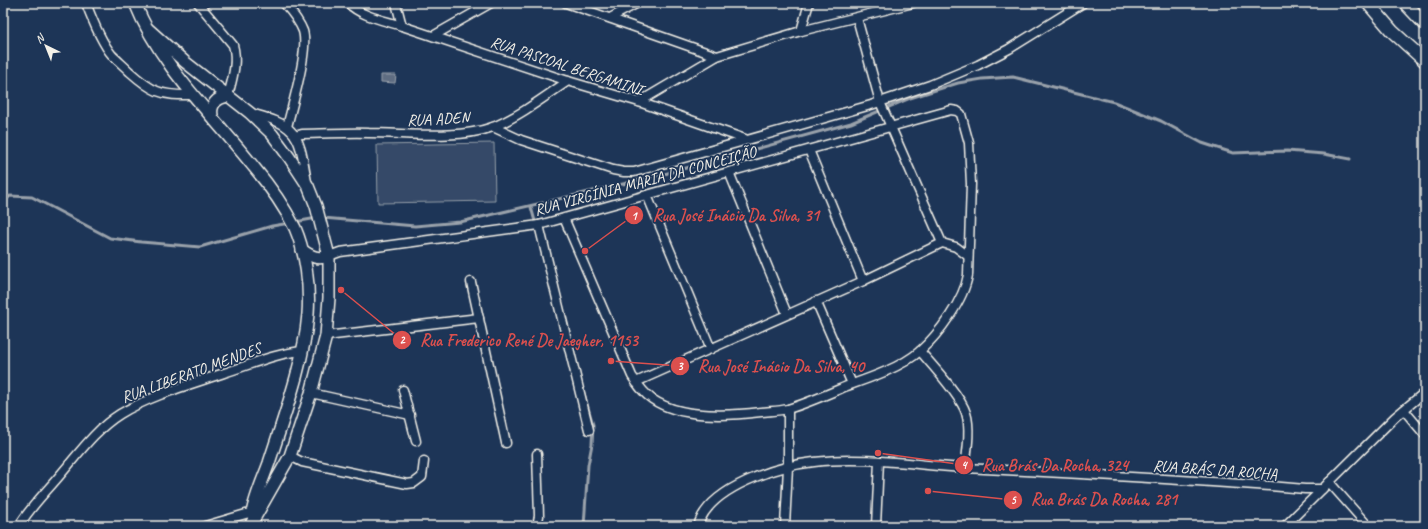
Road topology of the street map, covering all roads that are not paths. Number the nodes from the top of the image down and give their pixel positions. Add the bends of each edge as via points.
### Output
1 (86, 3) edge
2 (135, 3) edge
3 (198, 3) edge
4 (284, 3) edge
5 (348, 3) edge
6 (396, 3) edge
7 (491, 3) edge
8 (566, 3) edge
9 (638, 3) edge
10 (808, 3) edge
11 (913, 3) edge
12 (1084, 3) edge
13 (1368, 3) edge
14 (1405, 3) edge
15 (610, 18) junction
16 (857, 18) junction
17 (1425, 24) edge
18 (402, 26) junction
19 (147, 28) junction
20 (801, 31) junction
21 (433, 36) junction
22 (717, 56) junction
23 (1425, 61) edge
24 (568, 81) junction
25 (194, 95) junction
26 (228, 96) junction
27 (638, 102) junction
28 (881, 104) junction
29 (250, 113) junction
30 (212, 116) junction
31 (889, 124) junction
32 (493, 126) junction
33 (287, 127) junction
34 (295, 136) junction
35 (745, 139) junction
36 (809, 150) junction
37 (729, 172) junction
38 (308, 186) junction
39 (647, 195) junction
40 (564, 218) junction
41 (539, 225) junction
42 (942, 243) junction
43 (302, 249) junction
44 (330, 256) junction
45 (968, 256) junction
46 (863, 281) junction
47 (471, 282) dead end
48 (816, 301) junction
49 (787, 314) junction
50 (479, 318) junction
51 (326, 336) junction
52 (711, 348) junction
53 (303, 351) junction
54 (920, 351) junction
55 (636, 382) junction
56 (852, 384) junction
57 (403, 390) dead end
58 (1425, 392) edge
59 (311, 393) junction
60 (788, 409) junction
61 (1404, 410) junction
62 (410, 415) junction
63 (589, 430) dead end
64 (1425, 435) edge
65 (416, 441) dead end
66 (276, 442) junction
67 (506, 443) dead end
68 (537, 454) dead end
69 (290, 456) junction
70 (879, 461) junction
71 (424, 462) dead end
72 (788, 467) junction
73 (965, 468) junction
74 (1329, 482) junction
75 (1322, 489) junction
76 (253, 517) edge
77 (19, 526) edge
78 (205, 526) edge
79 (537, 526) edge
80 (698, 526) edge
81 (785, 526) edge
82 (876, 526) edge
83 (1285, 526) edge
84 (1368, 526) edge

1 - 25 street via 112,55 140,81 159,92
2 - 19 main road
3 - 26 street via 233,45 234,68
4 - 33 street via 299,22 304,36
5 - 18 street, RUA PASCOAL BERGAMINI via 366,15
6 - 18 street
7 - 21 street
8 - 15 street
9 - 15 street
10 - 20 street
11 - 16 street
12 - 28 street, RUA VIRGÍNIA MARIA DA CONCEIÇÃO via 978,65
13 - 23 main road via 1392,31
14 - 17 main road
15 - 22 street
16 - 20 street
16 - 28 street
18 - 21 street, RUA PASCOAL BERGAMINI
19 - 25 main road via 160,52
19 - 26 main road
20 - 22 street
21 - 24 street, RUA PASCOAL BERGAMINI
22 - 27 street
24 - 27 street, RUA PASCOAL BERGAMINI
24 - 32 street, RUA ADEN via 514,116
25 - 30 main road
26 - 29 main road
26 - 30 main road via 215,101
27 - 35 street, RUA PASCOAL BERGAMINI
28 - 31 street
28 - 35 street, RUA VIRGÍNIA MARIA DA CONCEIÇÃO
29 - 33 street
29 - 38 main road via 272,134
30 - 43 main road via 280,202 295,229
31 - 36 street, RUA VIRGÍNIA MARIA DA CONCEIÇÃO
31 - 42 street
31 - 45 street, RUA VIRGÍNIA MARIA DA CONCEIÇÃO via 951,110 961,114 969,143 970,163 971,219
32 - 34 street, RUA ADEN via 456,134 370,133
32 - 35 street, RUA VIRGÍNIA MARIA DA CONCEIÇÃO via 521,140 624,172 634,172
33 - 34 street
34 - 38 street
36 - 37 street, RUA VIRGÍNIA MARIA DA CONCEIÇÃO
36 - 46 street
37 - 39 street, RUA VIRGÍNIA MARIA DA CONCEIÇÃO
37 - 49 street
38 - 44 main road
39 - 40 street, RUA VIRGÍNIA MARIA DA CONCEIÇÃO
39 - 52 street
40 - 41 street, RUA VIRGÍNIA MARIA DA CONCEIÇÃO
40 - 55 street
41 - 44 street, RUA VIRGÍNIA MARIA DA CONCEIÇÃO via 340,252
41 - 63 street
42 - 45 street via 956,247
42 - 46 street
43 - 44 main road via 317,258
43 - 53 main road via 308,299
44 - 51 main road
45 - 54 street via 967,286 952,312
46 - 48 street
47 - 50 street
48 - 49 street
48 - 56 street
49 - 52 street
50 - 51 street
50 - 67 street
51 - 59 main road
52 - 55 street
53 - 66 main road
53 - 77 street, RUA LIBERATO MENDES via 288,352 155,397 120,414 90,439
54 - 56 street via 889,369
54 - 73 street via 958,398 966,413 968,440
55 - 60 street via 653,400 688,412 739,415
56 - 60 street
57 - 62 street
58 - 61 street
59 - 62 street
59 - 69 main road
60 - 72 street
61 - 64 street
61 - 74 street
62 - 65 street
66 - 69 main road
66 - 76 main road
68 - 79 street
69 - 71 street via 302,462 407,484 414,483 422,477
69 - 76 main road
70 - 72 street, RUA BRÁS DA ROCHA via 834,460
70 - 73 street, RUA BRÁS DA ROCHA
70 - 82 street
72 - 80 street, RUA BRÁS DA ROCHA via 728,490 709,506
72 - 81 street
73 - 75 street, RUA BRÁS DA ROCHA
74 - 75 street
74 - 84 street
75 - 83 street
76 - 78 street

